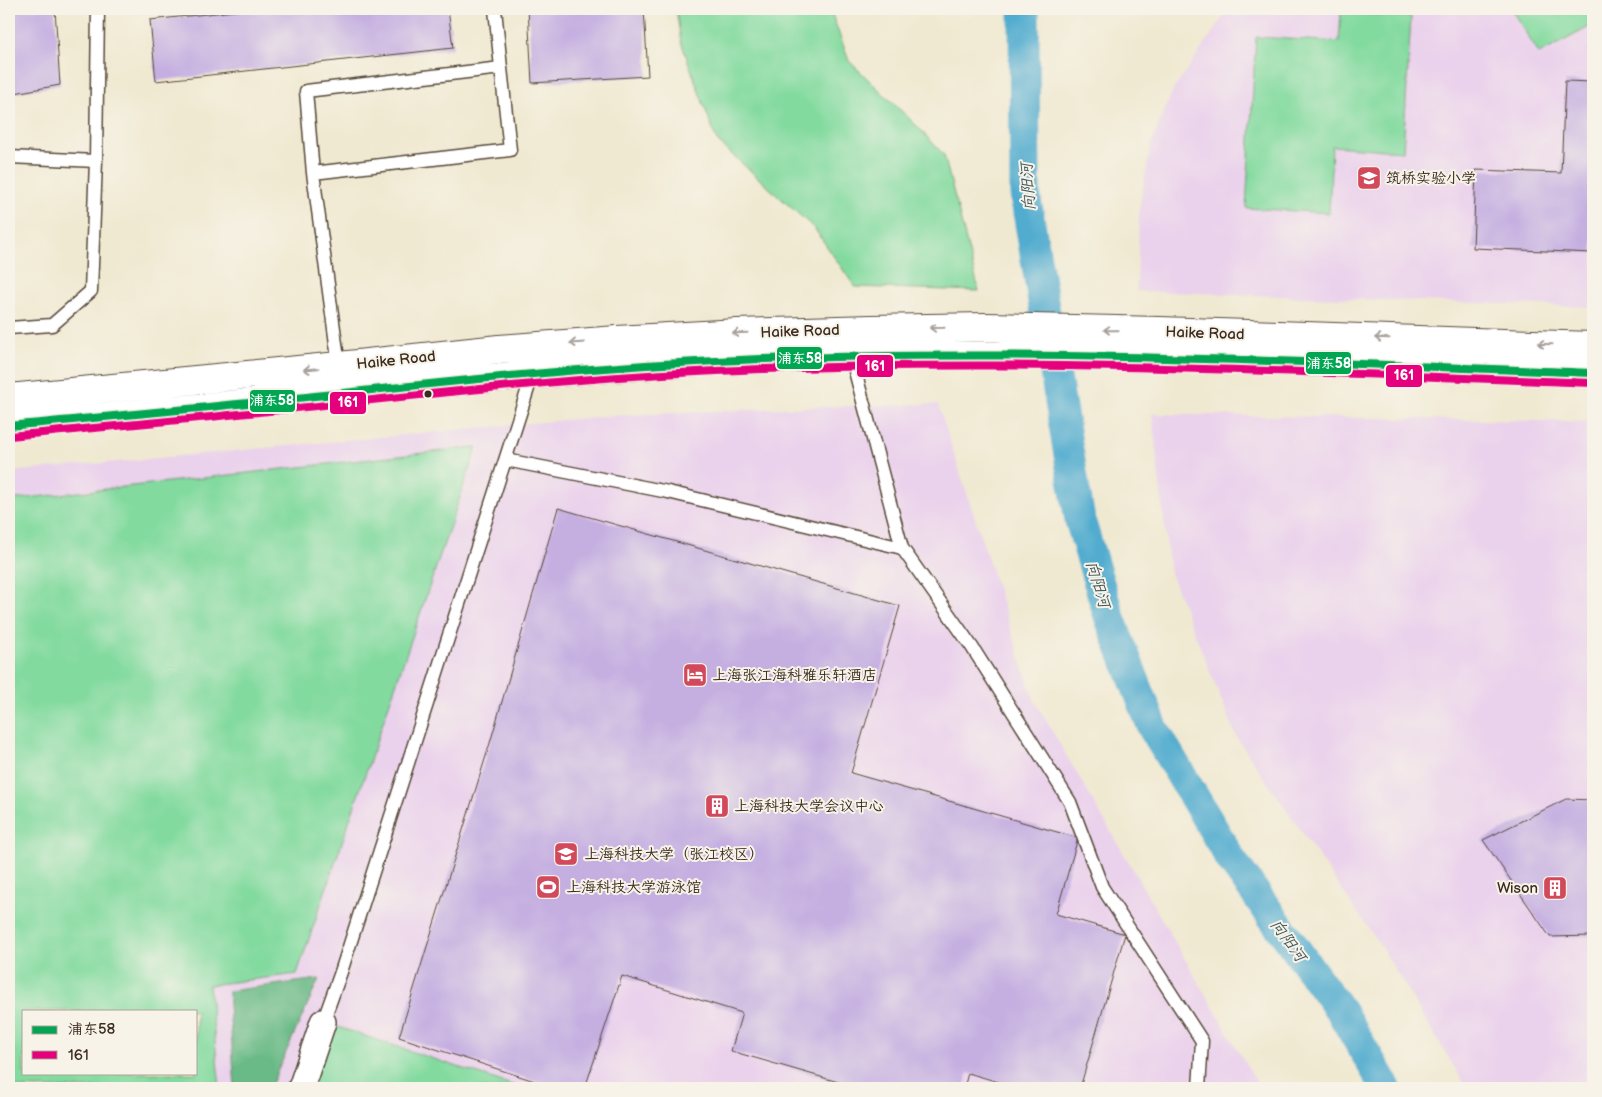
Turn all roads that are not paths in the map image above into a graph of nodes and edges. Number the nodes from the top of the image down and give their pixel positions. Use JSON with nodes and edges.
{"nodes":[{"id":1,"x":98,"y":9,"type":"edge"},
{"id":2,"x":495,"y":9,"type":"edge"},
{"id":3,"x":501,"y":68,"type":"junction"},
{"id":4,"x":9,"y":157,"type":"edge"},
{"id":5,"x":96,"y":161,"type":"junction"},
{"id":6,"x":313,"y":173,"type":"junction"},
{"id":7,"x":9,"y":328,"type":"edge"},
{"id":8,"x":1593,"y":346,"type":"edge"},
{"id":9,"x":851,"y":356,"type":"junction"},
{"id":10,"x":339,"y":366,"type":"junction"},
{"id":11,"x":533,"y":373,"type":"junction"},
{"id":12,"x":1593,"y":373,"type":"edge"},
{"id":13,"x":9,"y":398,"type":"edge"},
{"id":14,"x":9,"y":426,"type":"edge"},
{"id":15,"x":506,"y":460,"type":"junction"},
{"id":16,"x":902,"y":548,"type":"junction"},
{"id":17,"x":323,"y":1022,"type":"joint"},
{"id":18,"x":301,"y":1088,"type":"edge"},
{"id":19,"x":1199,"y":1088,"type":"edge"}],
"edges":[{"from":1,"to":5,"type":"lane"},
{"from":2,"to":3,"type":"lane"},
{"from":3,"to":6,"type":"lane"},
{"from":3,"to":6,"type":"lane"},
{"from":4,"to":5,"type":"lane"},
{"from":5,"to":7,"type":"lane"},
{"from":6,"to":10,"type":"lane"},
{"from":8,"to":10,"type":"street","name":"Haike Road","one_way":true},
{"from":9,"to":11,"type":"street","name":"Haike Road"},
{"from":9,"to":12,"type":"street","name":"Haike Road"},
{"from":9,"to":16,"type":"lane"},
{"from":10,"to":13,"type":"street","name":"Haike Road","one_way":true},
{"from":11,"to":14,"type":"street","name":"Haike Road"},
{"from":11,"to":15,"type":"lane"},
{"from":15,"to":16,"type":"lane"},
{"from":15,"to":17,"type":"lane"},
{"from":16,"to":19,"type":"lane"},
{"from":17,"to":18,"type":"street"}]}
